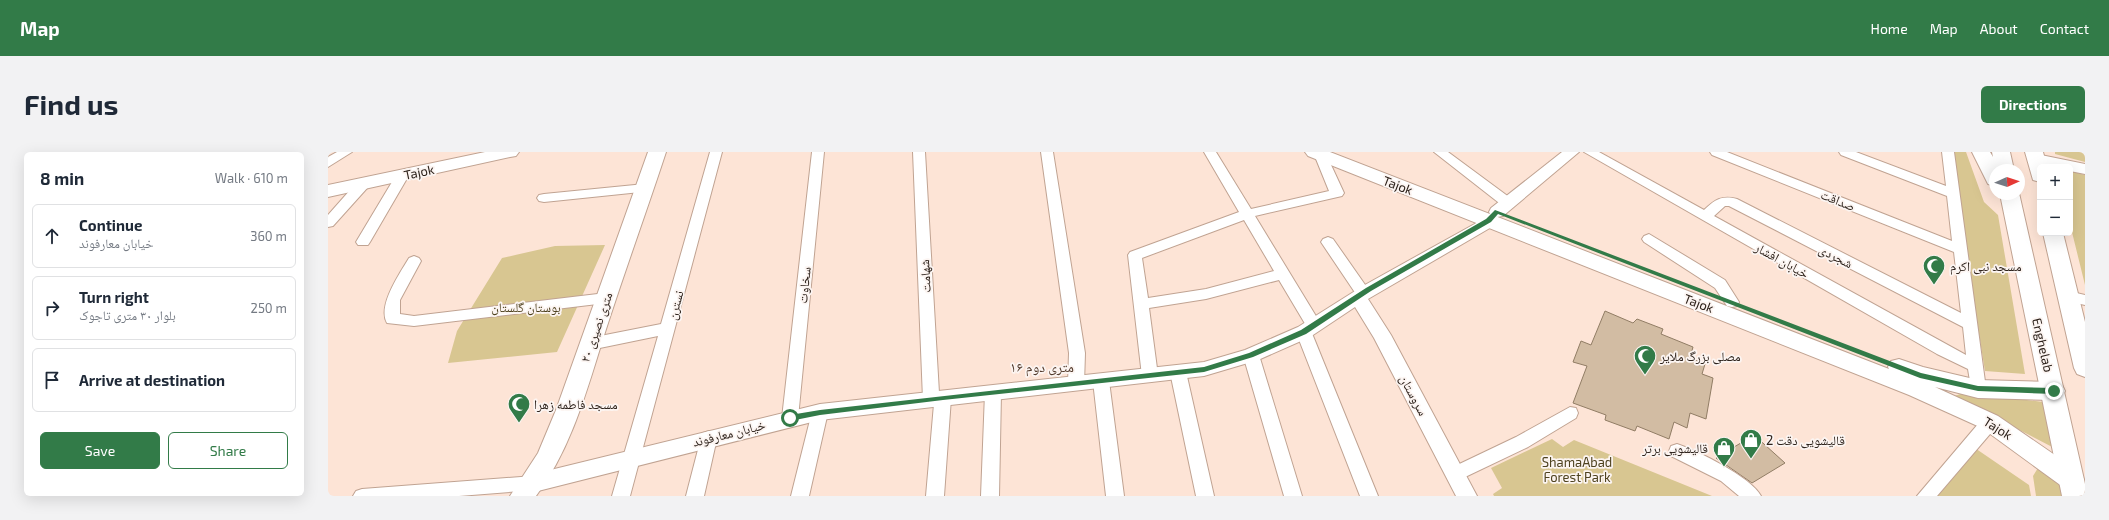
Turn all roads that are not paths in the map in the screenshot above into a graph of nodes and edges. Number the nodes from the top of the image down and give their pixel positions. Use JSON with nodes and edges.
{"nodes":[{"id":1,"x":346,"y":152,"type":"edge"},
{"id":2,"x":467,"y":152,"type":"edge"},
{"id":3,"x":510,"y":152,"type":"edge"},
{"id":4,"x":657,"y":152,"type":"edge"},
{"id":5,"x":716,"y":152,"type":"edge"},
{"id":6,"x":818,"y":152,"type":"edge"},
{"id":7,"x":919,"y":152,"type":"edge"},
{"id":8,"x":1047,"y":152,"type":"edge"},
{"id":9,"x":1210,"y":152,"type":"edge"},
{"id":10,"x":1343,"y":152,"type":"edge"},
{"id":11,"x":1441,"y":152,"type":"edge"},
{"id":12,"x":1571,"y":152,"type":"edge"},
{"id":13,"x":1590,"y":152,"type":"edge"},
{"id":14,"x":1716,"y":152,"type":"edge"},
{"id":15,"x":1845,"y":152,"type":"edge"},
{"id":16,"x":1948,"y":152,"type":"edge"},
{"id":17,"x":1981,"y":152,"type":"edge"},
{"id":18,"x":2001,"y":152,"type":"edge"},
{"id":19,"x":1317,"y":153,"type":"edge"},
{"id":20,"x":2037,"y":162,"type":"edge"},
{"id":21,"x":328,"y":163,"type":"edge"},
{"id":22,"x":2004,"y":164,"type":"edge"},
{"id":23,"x":1989,"y":168,"type":"edge"},
{"id":24,"x":2085,"y":169,"type":"edge"},
{"id":25,"x":403,"y":175,"type":"junction"},
{"id":26,"x":328,"y":181,"type":"edge"},
{"id":27,"x":364,"y":183,"type":"junction"},
{"id":28,"x":646,"y":188,"type":"junction"},
{"id":29,"x":328,"y":191,"type":"edge"},
{"id":30,"x":1953,"y":194,"type":"junction"},
{"id":31,"x":544,"y":198,"type":"dead end"},
{"id":32,"x":2005,"y":200,"type":"edge"},
{"id":33,"x":2011,"y":200,"type":"edge"},
{"id":34,"x":1498,"y":212,"type":"junction"},
{"id":35,"x":1247,"y":214,"type":"junction"},
{"id":36,"x":1705,"y":217,"type":"junction"},
{"id":37,"x":2015,"y":219,"type":"junction"},
{"id":38,"x":328,"y":223,"type":"edge"},
{"id":39,"x":2054,"y":236,"type":"edge"},
{"id":40,"x":1648,"y":239,"type":"dead end"},
{"id":41,"x":362,"y":242,"type":"dead end"},
{"id":42,"x":1328,"y":242,"type":"dead end"},
{"id":43,"x":1960,"y":249,"type":"junction"},
{"id":44,"x":414,"y":261,"type":"dead end"},
{"id":45,"x":1283,"y":274,"type":"junction"},
{"id":46,"x":1361,"y":295,"type":"junction"},
{"id":47,"x":606,"y":298,"type":"junction"},
{"id":48,"x":2077,"y":298,"type":"edge"},
{"id":49,"x":1732,"y":302,"type":"junction"},
{"id":50,"x":1141,"y":304,"type":"junction"},
{"id":51,"x":1970,"y":324,"type":"junction"},
{"id":52,"x":668,"y":328,"type":"junction"},
{"id":53,"x":1308,"y":329,"type":"junction"},
{"id":54,"x":590,"y":344,"type":"junction"},
{"id":55,"x":1251,"y":355,"type":"junction"},
{"id":56,"x":1975,"y":366,"type":"junction"},
{"id":57,"x":2085,"y":368,"type":"edge"},
{"id":58,"x":1178,"y":372,"type":"junction"},
{"id":59,"x":1150,"y":376,"type":"junction"},
{"id":60,"x":1101,"y":382,"type":"junction"},
{"id":61,"x":1076,"y":384,"type":"junction"},
{"id":62,"x":1978,"y":389,"type":"junction"},
{"id":63,"x":2054,"y":391,"type":"junction"},
{"id":64,"x":993,"y":393,"type":"junction"},
{"id":65,"x":937,"y":398,"type":"junction"},
{"id":66,"x":820,"y":412,"type":"junction"},
{"id":67,"x":1570,"y":413,"type":"dead end"},
{"id":68,"x":790,"y":418,"type":"junction"},
{"id":69,"x":1990,"y":422,"type":"junction"},
{"id":70,"x":709,"y":438,"type":"junction"},
{"id":71,"x":1677,"y":451,"type":"dead end"},
{"id":72,"x":633,"y":458,"type":"junction"},
{"id":73,"x":1456,"y":473,"type":"junction"},
{"id":74,"x":2074,"y":488,"type":"edge"},
{"id":75,"x":528,"y":489,"type":"edge"},
{"id":76,"x":367,"y":496,"type":"edge"},
{"id":77,"x":621,"y":496,"type":"edge"},
{"id":78,"x":694,"y":496,"type":"edge"},
{"id":79,"x":800,"y":496,"type":"edge"},
{"id":80,"x":935,"y":496,"type":"edge"},
{"id":81,"x":990,"y":496,"type":"edge"},
{"id":82,"x":1115,"y":496,"type":"edge"},
{"id":83,"x":1205,"y":496,"type":"edge"},
{"id":84,"x":1293,"y":496,"type":"edge"},
{"id":85,"x":1370,"y":496,"type":"edge"},
{"id":86,"x":1467,"y":496,"type":"edge"},
{"id":87,"x":1752,"y":496,"type":"edge"},
{"id":88,"x":1926,"y":496,"type":"edge"}],
"edges":[{"from":1,"to":21,"type":"street"},
{"from":2,"to":26,"type":"main road"},
{"from":3,"to":25,"type":"main road","name":"Tajok"},
{"from":4,"to":28,"type":"main road","name":"۲۰ متری نصیری"},
{"from":5,"to":52,"type":"street","name":"نسترن"},
{"from":6,"to":68,"type":"street","name":"سخاوت"},
{"from":7,"to":65,"type":"street","name":"شهامت"},
{"from":8,"to":61,"type":"street"},
{"from":9,"to":35,"type":"street"},
{"from":10,"to":34,"type":"main road"},
{"from":11,"to":34,"type":"street"},
{"from":12,"to":34,"type":"street","name":"خیابان معارفوند"},
{"from":13,"to":36,"type":"street","name":"خیابان افشار"},
{"from":14,"to":43,"type":"street","name":"صداقت"},
{"from":15,"to":30,"type":"street"},
{"from":16,"to":30,"type":"street"},
{"from":17,"to":23,"type":"main road"},
{"from":18,"to":22,"type":"main road"},
{"from":19,"to":34,"type":"main road","name":"Tajok"},
{"from":19,"to":35,"type":"street"},
{"from":20,"to":24,"type":"street"},
{"from":25,"to":27,"type":"main road","name":"Tajok"},
{"from":25,"to":41,"type":"street"},
{"from":27,"to":29,"type":"main road","name":"Tajok"},
{"from":27,"to":38,"type":"street"},
{"from":28,"to":31,"type":"street"},
{"from":28,"to":47,"type":"main road","name":"۲۰ متری نصیری"},
{"from":30,"to":43,"type":"street"},
{"from":32,"to":37,"type":"main road","name":"Enghelab"},
{"from":33,"to":37,"type":"main road","name":"Enghelab"},
{"from":34,"to":46,"type":"street","name":"خیابان معارفوند"},
{"from":34,"to":49,"type":"main road"},
{"from":34,"to":69,"type":"main road","name":"Tajok"},
{"from":35,"to":45,"type":"street"},
{"from":35,"to":50,"type":"street"},
{"from":36,"to":51,"type":"street","name":"شجردی"},
{"from":36,"to":56,"type":"street","name":"خیابان افشار"},
{"from":37,"to":63,"type":"main road","name":"Enghelab"},
{"from":39,"to":48,"type":"main road"},
{"from":40,"to":49,"type":"street"},
{"from":42,"to":46,"type":"street"},
{"from":43,"to":51,"type":"street"},
{"from":44,"to":47,"type":"street"},
{"from":45,"to":50,"type":"street"},
{"from":45,"to":53,"type":"street"},
{"from":46,"to":53,"type":"street","name":"خیابان معارفوند"},
{"from":46,"to":73,"type":"street","name":"سروستان"},
{"from":47,"to":54,"type":"main road","name":"۲۰ متری نصیری"},
{"from":48,"to":57,"type":"main road"},
{"from":49,"to":62,"type":"main road"},
{"from":50,"to":59,"type":"street"},
{"from":51,"to":56,"type":"street"},
{"from":52,"to":54,"type":"street"},
{"from":52,"to":72,"type":"street","name":"نسترن"},
{"from":53,"to":55,"type":"street","name":"خیابان معارفوند"},
{"from":53,"to":85,"type":"street"},
{"from":54,"to":75,"type":"main road","name":"۲۰ متری نصیری"},
{"from":55,"to":58,"type":"street","name":"خیابان معارفوند"},
{"from":55,"to":84,"type":"street"},
{"from":56,"to":62,"type":"street"},
{"from":58,"to":59,"type":"street","name":"خیابان معارفوند"},
{"from":58,"to":83,"type":"street"},
{"from":59,"to":60,"type":"street","name":"خیابان معارفوند"},
{"from":60,"to":61,"type":"street","name":"خیابان معارفوند"},
{"from":60,"to":82,"type":"street"},
{"from":61,"to":64,"type":"street","name":"خیابان معارفوند"},
{"from":62,"to":63,"type":"main road"},
{"from":63,"to":74,"type":"main road","name":"Enghelab"},
{"from":64,"to":65,"type":"street","name":"خیابان معارفوند"},
{"from":64,"to":81,"type":"street"},
{"from":65,"to":66,"type":"street","name":"خیابان معارفوند"},
{"from":65,"to":80,"type":"street","name":"شهامت"},
{"from":66,"to":68,"type":"street","name":"خیابان معارفوند"},
{"from":66,"to":79,"type":"street"},
{"from":67,"to":73,"type":"street"},
{"from":68,"to":70,"type":"street","name":"خیابان معارفوند"},
{"from":69,"to":74,"type":"main road","name":"Tajok"},
{"from":69,"to":88,"type":"street"},
{"from":70,"to":72,"type":"street","name":"خیابان معارفوند"},
{"from":70,"to":78,"type":"street"},
{"from":71,"to":87,"type":"street"},
{"from":72,"to":75,"type":"street","name":"خیابان معارفوند"},
{"from":72,"to":77,"type":"street","name":"نسترن"},
{"from":73,"to":86,"type":"street","name":"سروستان"},
{"from":75,"to":76,"type":"street"}]}
